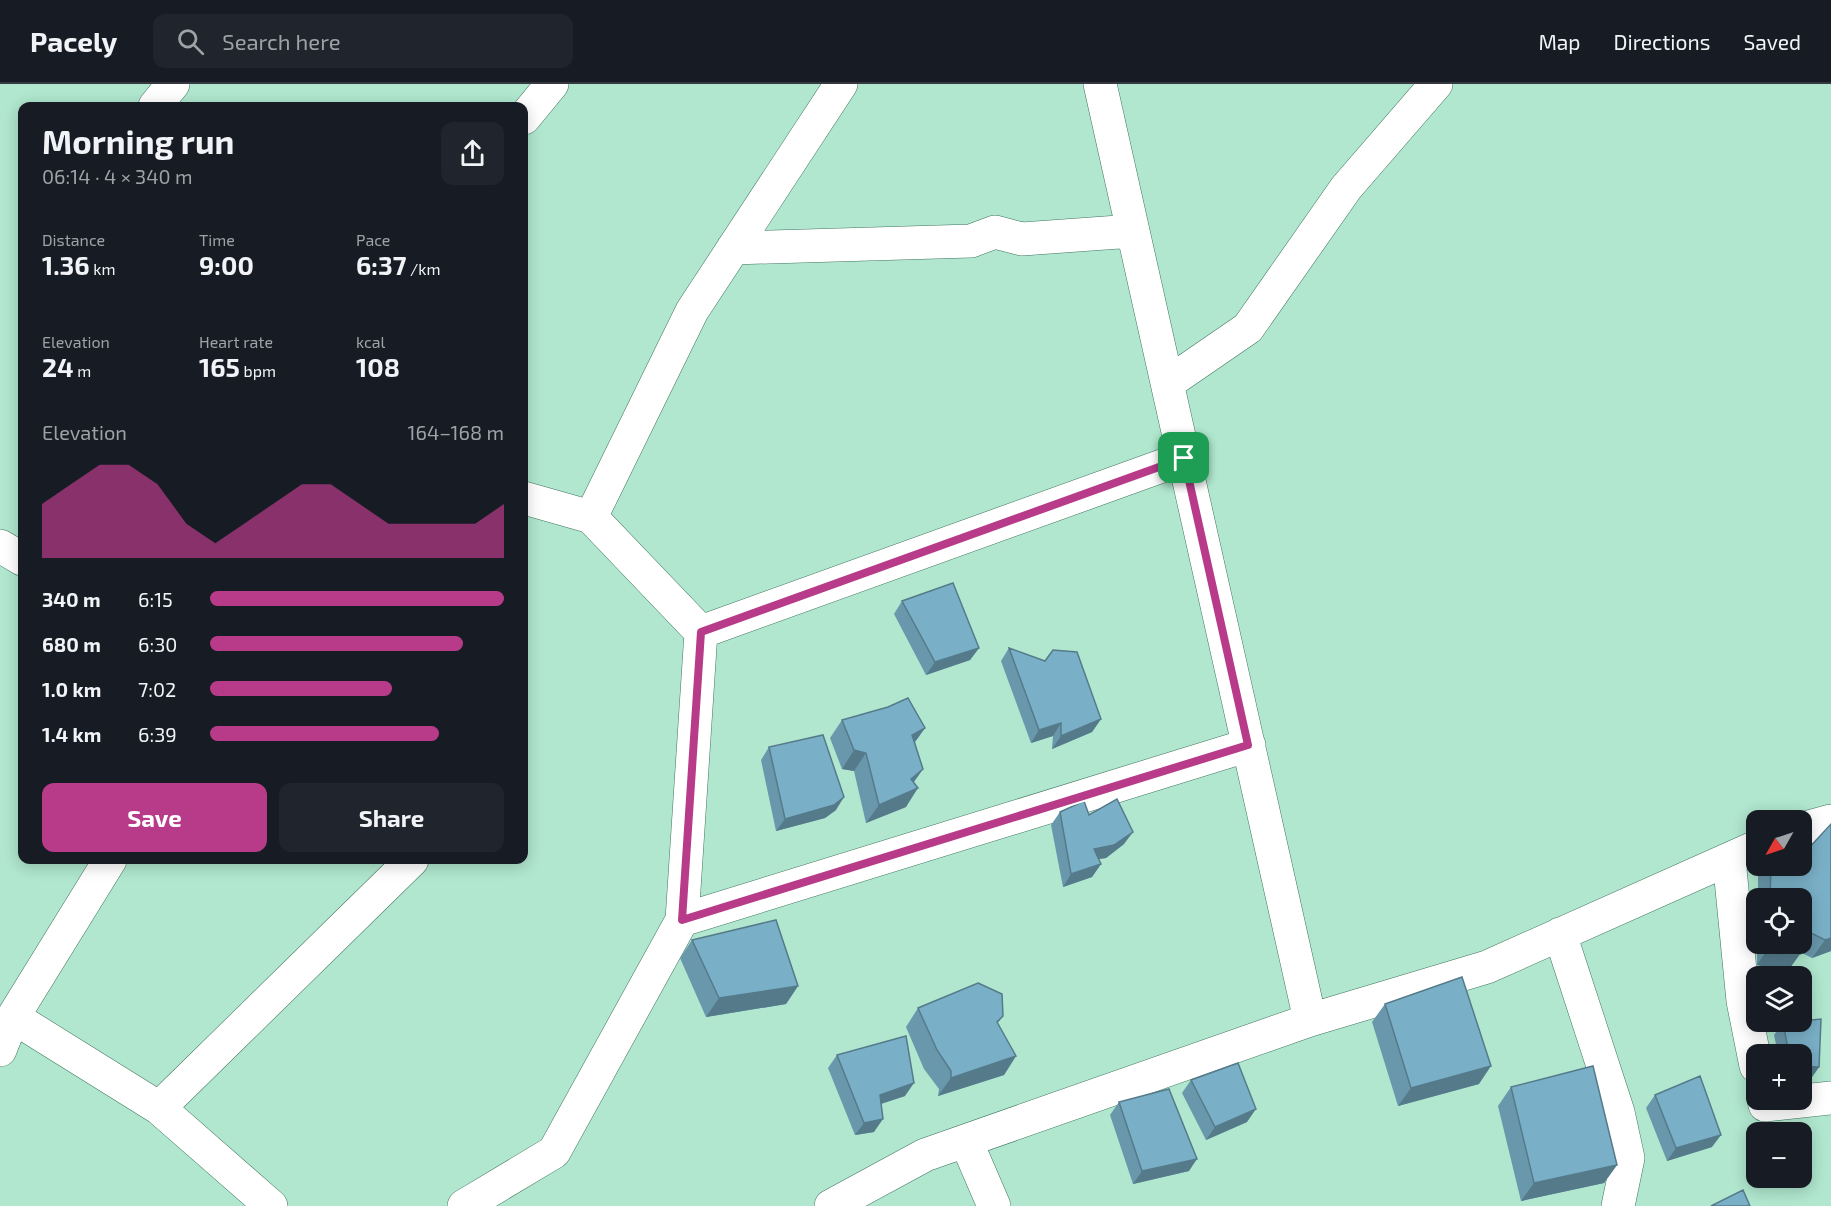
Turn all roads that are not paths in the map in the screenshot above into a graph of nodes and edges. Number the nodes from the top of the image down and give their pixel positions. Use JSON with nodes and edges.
{"nodes":[{"id":1,"x":173,"y":84,"type":"edge"},
{"id":2,"x":552,"y":84,"type":"edge"},
{"id":3,"x":841,"y":84,"type":"edge"},
{"id":4,"x":1100,"y":84,"type":"edge"},
{"id":5,"x":1437,"y":84,"type":"edge"},
{"id":6,"x":157,"y":102,"type":"edge"},
{"id":7,"x":528,"y":113,"type":"edge"},
{"id":8,"x":1133,"y":231,"type":"junction"},
{"id":9,"x":733,"y":248,"type":"junction"},
{"id":10,"x":1167,"y":383,"type":"junction"},
{"id":11,"x":1184,"y":458,"type":"junction"},
{"id":12,"x":528,"y":499,"type":"edge"},
{"id":13,"x":591,"y":517,"type":"junction"},
{"id":14,"x":0,"y":546,"type":"edge"},
{"id":15,"x":18,"y":557,"type":"edge"},
{"id":16,"x":701,"y":632,"type":"junction"},
{"id":17,"x":1248,"y":745,"type":"junction"},
{"id":18,"x":1831,"y":821,"type":"edge"},
{"id":19,"x":1812,"y":826,"type":"edge"},
{"id":20,"x":1743,"y":853,"type":"edge"},
{"id":21,"x":108,"y":864,"type":"edge"},
{"id":22,"x":408,"y":864,"type":"edge"},
{"id":23,"x":682,"y":920,"type":"junction"},
{"id":24,"x":1560,"y":934,"type":"junction"},
{"id":25,"x":13,"y":1017,"type":"junction"},
{"id":26,"x":1310,"y":1020,"type":"junction"},
{"id":27,"x":1752,"y":1044,"type":"edge"},
{"id":28,"x":0,"y":1050,"type":"edge"},
{"id":29,"x":1831,"y":1098,"type":"edge"},
{"id":30,"x":1812,"y":1100,"type":"edge"},
{"id":31,"x":159,"y":1108,"type":"junction"},
{"id":32,"x":966,"y":1141,"type":"junction"},
{"id":33,"x":271,"y":1206,"type":"edge"},
{"id":34,"x":464,"y":1206,"type":"edge"},
{"id":35,"x":831,"y":1206,"type":"edge"},
{"id":36,"x":994,"y":1206,"type":"edge"},
{"id":37,"x":1618,"y":1206,"type":"edge"}],
"edges":[{"from":1,"to":6,"type":"street"},
{"from":2,"to":7,"type":"street"},
{"from":3,"to":9,"type":"street"},
{"from":4,"to":8,"type":"street"},
{"from":5,"to":10,"type":"street"},
{"from":8,"to":9,"type":"street"},
{"from":8,"to":10,"type":"street"},
{"from":9,"to":13,"type":"street"},
{"from":10,"to":11,"type":"street"},
{"from":11,"to":16,"type":"street"},
{"from":11,"to":17,"type":"street"},
{"from":12,"to":13,"type":"street"},
{"from":13,"to":16,"type":"street"},
{"from":14,"to":15,"type":"street"},
{"from":16,"to":23,"type":"street"},
{"from":17,"to":23,"type":"street"},
{"from":17,"to":26,"type":"street"},
{"from":18,"to":19,"type":"street"},
{"from":20,"to":24,"type":"street"},
{"from":20,"to":27,"type":"street"},
{"from":21,"to":25,"type":"street"},
{"from":22,"to":31,"type":"street"},
{"from":23,"to":34,"type":"street"},
{"from":24,"to":26,"type":"street"},
{"from":24,"to":37,"type":"street"},
{"from":25,"to":28,"type":"street"},
{"from":25,"to":31,"type":"street"},
{"from":26,"to":32,"type":"street"},
{"from":29,"to":30,"type":"street"},
{"from":31,"to":33,"type":"street"},
{"from":32,"to":35,"type":"street"},
{"from":32,"to":36,"type":"street"}]}
